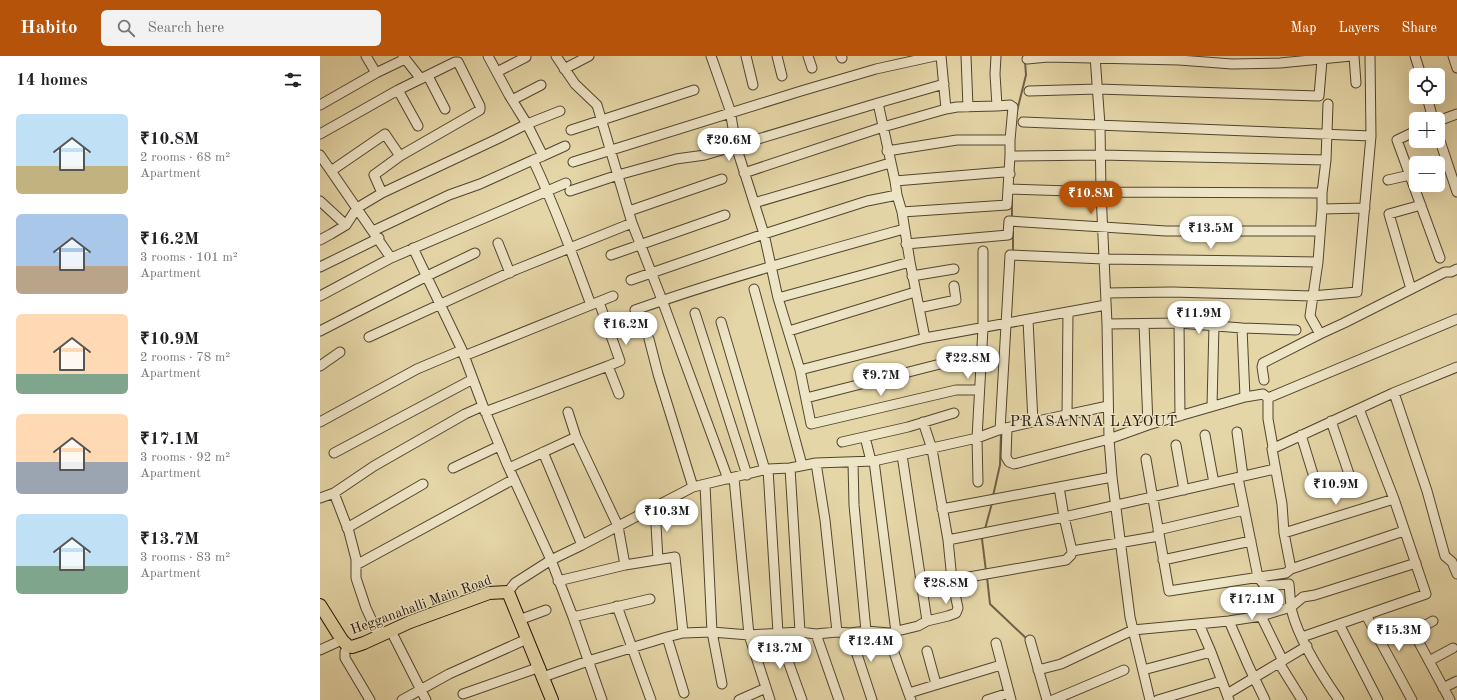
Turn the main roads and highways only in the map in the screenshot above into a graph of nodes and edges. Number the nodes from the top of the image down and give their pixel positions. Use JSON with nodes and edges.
{"nodes":[{"id":1,"x":320,"y":605,"type":"edge"},
{"id":2,"x":552,"y":700,"type":"edge"}],
"edges":[{"from":1,"to":2,"type":"main road","name":"Hegganahalli Main Road"}]}
